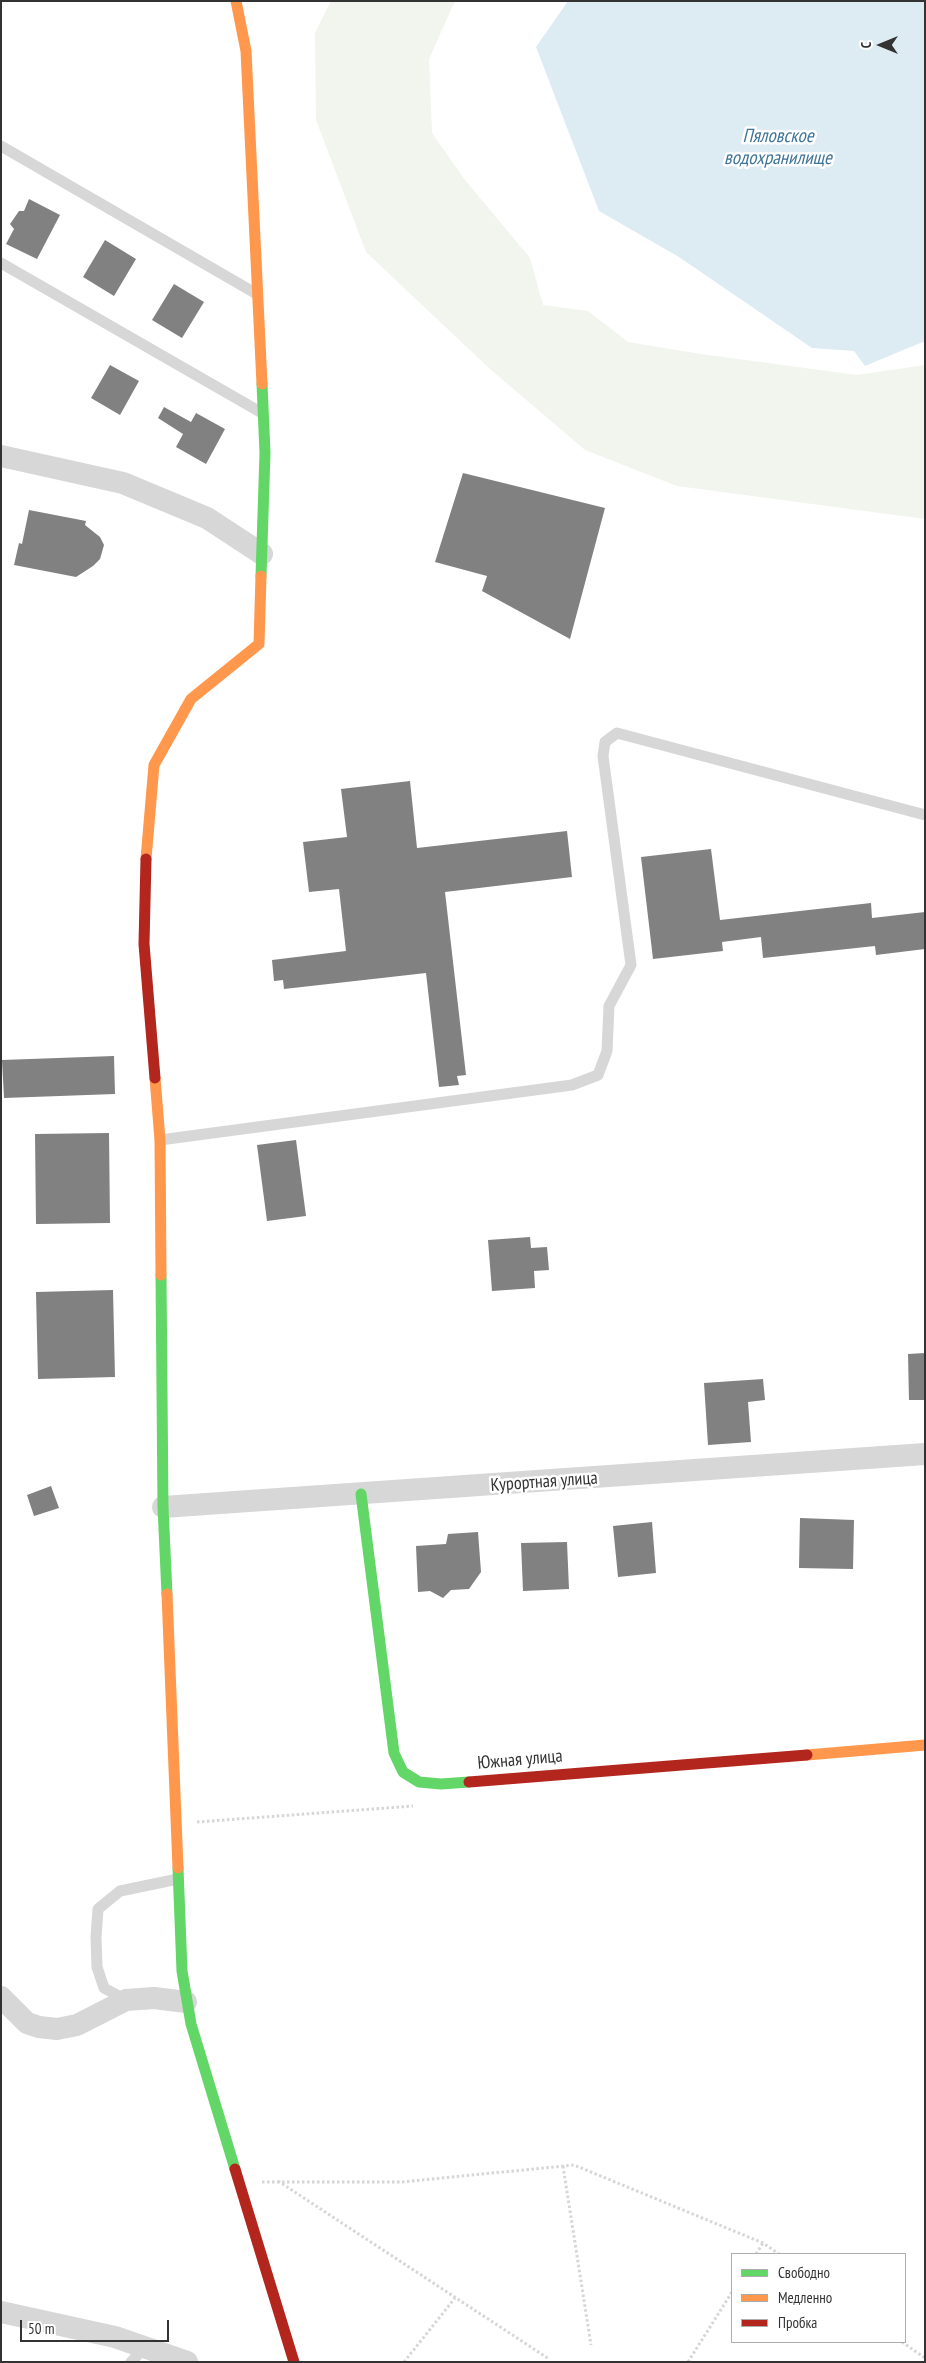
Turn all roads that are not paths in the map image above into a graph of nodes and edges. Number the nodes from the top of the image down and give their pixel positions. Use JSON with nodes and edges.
{"nodes":[{"id":1,"x":232,"y":4,"type":"edge"},
{"id":2,"x":1,"y":146,"type":"edge"},
{"id":3,"x":1,"y":263,"type":"edge"},
{"id":4,"x":256,"y":294,"type":"junction"},
{"id":5,"x":263,"y":414,"type":"junction"},
{"id":6,"x":1,"y":456,"type":"edge"},
{"id":7,"x":262,"y":554,"type":"junction"},
{"id":8,"x":925,"y":815,"type":"edge"},
{"id":9,"x":160,"y":1140,"type":"junction"},
{"id":10,"x":925,"y":1454,"type":"edge"},
{"id":11,"x":361,"y":1494,"type":"junction"},
{"id":12,"x":162,"y":1507,"type":"junction"},
{"id":13,"x":925,"y":1745,"type":"edge"},
{"id":14,"x":178,"y":1879,"type":"junction"},
{"id":15,"x":1,"y":1997,"type":"edge"},
{"id":16,"x":126,"y":2000,"type":"junction"},
{"id":17,"x":186,"y":2002,"type":"junction"},
{"id":18,"x":1,"y":2312,"type":"edge"},
{"id":19,"x":138,"y":2354,"type":"edge"},
{"id":20,"x":187,"y":2362,"type":"edge"},
{"id":21,"x":294,"y":2362,"type":"edge"}],
"edges":[{"from":1,"to":4,"type":"street"},
{"from":2,"to":4,"type":"lane"},
{"from":3,"to":5,"type":"lane"},
{"from":4,"to":5,"type":"street"},
{"from":5,"to":7,"type":"street"},
{"from":6,"to":7,"type":"street"},
{"from":7,"to":9,"type":"street"},
{"from":8,"to":9,"type":"lane"},
{"from":9,"to":12,"type":"street"},
{"from":10,"to":11,"type":"street","name":"Курортная улица"},
{"from":11,"to":12,"type":"street","name":"Курортная улица"},
{"from":11,"to":13,"type":"street","name":"Южная улица"},
{"from":12,"to":14,"type":"street"},
{"from":14,"to":16,"type":"lane"},
{"from":14,"to":17,"type":"street"},
{"from":15,"to":16,"type":"street"},
{"from":16,"to":17,"type":"street"},
{"from":17,"to":21,"type":"street"},
{"from":18,"to":19,"type":"street"},
{"from":19,"to":20,"type":"street"}]}
